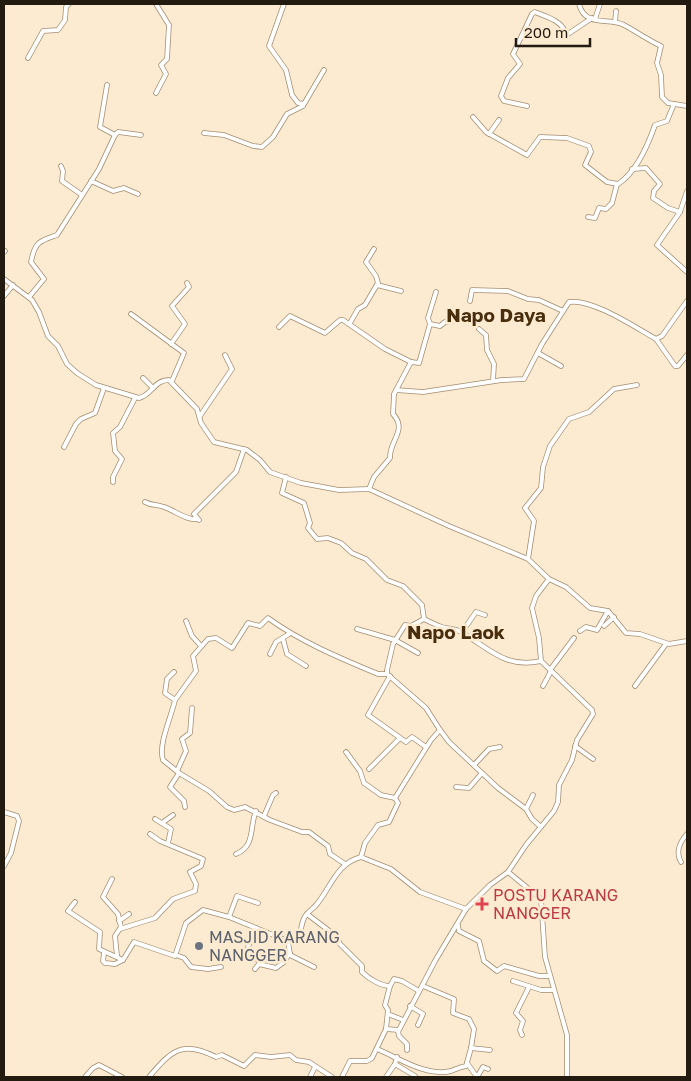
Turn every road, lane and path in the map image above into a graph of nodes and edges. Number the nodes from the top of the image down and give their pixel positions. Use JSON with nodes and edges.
{"nodes":[{"id":1,"x":156,"y":4,"type":"edge"},
{"id":2,"x":284,"y":4,"type":"edge"},
{"id":3,"x":579,"y":4,"type":"edge"},
{"id":4,"x":600,"y":4,"type":"edge"},
{"id":5,"x":66,"y":5,"type":"edge"},
{"id":6,"x":616,"y":11,"type":"dead end"},
{"id":7,"x":590,"y":16,"type":"junction"},
{"id":8,"x":615,"y":22,"type":"junction"},
{"id":9,"x":28,"y":58,"type":"dead end"},
{"id":10,"x":324,"y":70,"type":"dead end"},
{"id":11,"x":107,"y":85,"type":"dead end"},
{"id":12,"x":156,"y":93,"type":"dead end"},
{"id":13,"x":674,"y":104,"type":"junction"},
{"id":14,"x":303,"y":106,"type":"junction"},
{"id":15,"x":527,"y":106,"type":"dead end"},
{"id":16,"x":687,"y":106,"type":"edge"},
{"id":17,"x":472,"y":117,"type":"dead end"},
{"id":18,"x":499,"y":120,"type":"dead end"},
{"id":19,"x":204,"y":133,"type":"dead end"},
{"id":20,"x":489,"y":134,"type":"junction"},
{"id":21,"x":115,"y":135,"type":"junction"},
{"id":22,"x":141,"y":135,"type":"dead end"},
{"id":23,"x":61,"y":166,"type":"dead end"},
{"id":24,"x":632,"y":169,"type":"junction"},
{"id":25,"x":91,"y":181,"type":"junction"},
{"id":26,"x":617,"y":184,"type":"junction"},
{"id":27,"x":687,"y":191,"type":"edge"},
{"id":28,"x":138,"y":194,"type":"dead end"},
{"id":29,"x":82,"y":196,"type":"junction"},
{"id":30,"x":680,"y":212,"type":"junction"},
{"id":31,"x":588,"y":217,"type":"dead end"},
{"id":32,"x":374,"y":249,"type":"dead end"},
{"id":33,"x":687,"y":272,"type":"edge"},
{"id":34,"x":4,"y":279,"type":"edge"},
{"id":35,"x":186,"y":283,"type":"dead end"},
{"id":36,"x":13,"y":285,"type":"junction"},
{"id":37,"x":377,"y":285,"type":"junction"},
{"id":38,"x":401,"y":291,"type":"dead end"},
{"id":39,"x":436,"y":292,"type":"dead end"},
{"id":40,"x":4,"y":296,"type":"edge"},
{"id":41,"x":30,"y":299,"type":"junction"},
{"id":42,"x":470,"y":300,"type":"dead end"},
{"id":43,"x":687,"y":301,"type":"edge"},
{"id":44,"x":563,"y":311,"type":"junction"},
{"id":45,"x":131,"y":314,"type":"dead end"},
{"id":46,"x":475,"y":317,"type":"dead end"},
{"id":47,"x":350,"y":323,"type":"junction"},
{"id":48,"x":430,"y":324,"type":"junction"},
{"id":49,"x":279,"y":327,"type":"dead end"},
{"id":50,"x":479,"y":329,"type":"dead end"},
{"id":51,"x":656,"y":339,"type":"junction"},
{"id":52,"x":171,"y":344,"type":"junction"},
{"id":53,"x":538,"y":353,"type":"junction"},
{"id":54,"x":224,"y":355,"type":"dead end"},
{"id":55,"x":687,"y":355,"type":"edge"},
{"id":56,"x":411,"y":362,"type":"junction"},
{"id":57,"x":561,"y":366,"type":"dead end"},
{"id":58,"x":143,"y":378,"type":"dead end"},
{"id":59,"x":172,"y":382,"type":"junction"},
{"id":60,"x":493,"y":382,"type":"junction"},
{"id":61,"x":637,"y":385,"type":"dead end"},
{"id":62,"x":104,"y":388,"type":"junction"},
{"id":63,"x":153,"y":388,"type":"junction"},
{"id":64,"x":396,"y":390,"type":"junction"},
{"id":65,"x":135,"y":398,"type":"junction"},
{"id":66,"x":200,"y":416,"type":"junction"},
{"id":67,"x":64,"y":447,"type":"dead end"},
{"id":68,"x":244,"y":449,"type":"junction"},
{"id":69,"x":286,"y":478,"type":"junction"},
{"id":70,"x":113,"y":482,"type":"dead end"},
{"id":71,"x":369,"y":489,"type":"junction"},
{"id":72,"x":145,"y":502,"type":"dead end"},
{"id":73,"x":528,"y":559,"type":"junction"},
{"id":74,"x":549,"y":579,"type":"junction"},
{"id":75,"x":608,"y":612,"type":"junction"},
{"id":76,"x":485,"y":615,"type":"dead end"},
{"id":77,"x":614,"y":617,"type":"junction"},
{"id":78,"x":424,"y":619,"type":"junction"},
{"id":79,"x":186,"y":621,"type":"dead end"},
{"id":80,"x":604,"y":626,"type":"dead end"},
{"id":81,"x":357,"y":629,"type":"dead end"},
{"id":82,"x":580,"y":631,"type":"dead end"},
{"id":83,"x":462,"y":632,"type":"junction"},
{"id":84,"x":289,"y":634,"type":"junction"},
{"id":85,"x":574,"y":638,"type":"dead end"},
{"id":86,"x":282,"y":640,"type":"junction"},
{"id":87,"x":395,"y":640,"type":"junction"},
{"id":88,"x":687,"y":641,"type":"edge"},
{"id":89,"x":666,"y":644,"type":"junction"},
{"id":90,"x":201,"y":646,"type":"junction"},
{"id":91,"x":418,"y":653,"type":"dead end"},
{"id":92,"x":270,"y":654,"type":"dead end"},
{"id":93,"x":541,"y":661,"type":"junction"},
{"id":94,"x":306,"y":666,"type":"dead end"},
{"id":95,"x":550,"y":671,"type":"junction"},
{"id":96,"x":174,"y":672,"type":"dead end"},
{"id":97,"x":389,"y":675,"type":"junction"},
{"id":98,"x":543,"y":686,"type":"dead end"},
{"id":99,"x":635,"y":686,"type":"dead end"},
{"id":100,"x":175,"y":700,"type":"junction"},
{"id":101,"x":192,"y":708,"type":"dead end"},
{"id":102,"x":440,"y":730,"type":"junction"},
{"id":103,"x":399,"y":739,"type":"junction"},
{"id":104,"x":575,"y":746,"type":"junction"},
{"id":105,"x":500,"y":747,"type":"dead end"},
{"id":106,"x":426,"y":748,"type":"junction"},
{"id":107,"x":346,"y":752,"type":"dead end"},
{"id":108,"x":593,"y":760,"type":"dead end"},
{"id":109,"x":474,"y":764,"type":"junction"},
{"id":110,"x":369,"y":769,"type":"dead end"},
{"id":111,"x":178,"y":772,"type":"junction"},
{"id":112,"x":482,"y":772,"type":"junction"},
{"id":113,"x":456,"y":787,"type":"dead end"},
{"id":114,"x":276,"y":793,"type":"dead end"},
{"id":115,"x":534,"y":795,"type":"dead end"},
{"id":116,"x":395,"y":798,"type":"junction"},
{"id":117,"x":185,"y":807,"type":"dead end"},
{"id":118,"x":526,"y":810,"type":"junction"},
{"id":119,"x":256,"y":811,"type":"junction"},
{"id":120,"x":4,"y":812,"type":"edge"},
{"id":121,"x":173,"y":815,"type":"dead end"},
{"id":122,"x":264,"y":816,"type":"junction"},
{"id":123,"x":155,"y":819,"type":"dead end"},
{"id":124,"x":162,"y":823,"type":"junction"},
{"id":125,"x":541,"y":827,"type":"junction"},
{"id":126,"x":150,"y":834,"type":"dead end"},
{"id":127,"x":687,"y":834,"type":"edge"},
{"id":128,"x":168,"y":843,"type":"junction"},
{"id":129,"x":236,"y":854,"type":"dead end"},
{"id":130,"x":4,"y":857,"type":"edge"},
{"id":131,"x":9,"y":857,"type":"junction"},
{"id":132,"x":361,"y":857,"type":"junction"},
{"id":133,"x":680,"y":862,"type":"dead end"},
{"id":134,"x":345,"y":864,"type":"junction"},
{"id":135,"x":4,"y":866,"type":"edge"},
{"id":136,"x":508,"y":872,"type":"junction"},
{"id":137,"x":112,"y":879,"type":"dead end"},
{"id":138,"x":75,"y":902,"type":"dead end"},
{"id":139,"x":258,"y":902,"type":"dead end"},
{"id":140,"x":466,"y":909,"type":"junction"},
{"id":141,"x":129,"y":914,"type":"dead end"},
{"id":142,"x":307,"y":914,"type":"junction"},
{"id":143,"x":229,"y":917,"type":"junction"},
{"id":144,"x":120,"y":921,"type":"junction"},
{"id":145,"x":458,"y":925,"type":"junction"},
{"id":146,"x":256,"y":928,"type":"junction"},
{"id":147,"x":120,"y":929,"type":"junction"},
{"id":148,"x":288,"y":941,"type":"junction"},
{"id":149,"x":104,"y":953,"type":"junction"},
{"id":150,"x":290,"y":954,"type":"junction"},
{"id":151,"x":176,"y":955,"type":"junction"},
{"id":152,"x":116,"y":956,"type":"junction"},
{"id":153,"x":124,"y":960,"type":"junction"},
{"id":154,"x":259,"y":964,"type":"junction"},
{"id":155,"x":314,"y":966,"type":"dead end"},
{"id":156,"x":221,"y":967,"type":"dead end"},
{"id":157,"x":255,"y":968,"type":"dead end"},
{"id":158,"x":548,"y":976,"type":"junction"},
{"id":159,"x":513,"y":981,"type":"dead end"},
{"id":160,"x":390,"y":986,"type":"junction"},
{"id":161,"x":423,"y":986,"type":"junction"},
{"id":162,"x":529,"y":987,"type":"junction"},
{"id":163,"x":553,"y":990,"type":"junction"},
{"id":164,"x":419,"y":991,"type":"junction"},
{"id":165,"x":410,"y":1006,"type":"junction"},
{"id":166,"x":388,"y":1014,"type":"junction"},
{"id":167,"x":403,"y":1020,"type":"junction"},
{"id":168,"x":418,"y":1025,"type":"dead end"},
{"id":169,"x":386,"y":1029,"type":"junction"},
{"id":170,"x":398,"y":1031,"type":"junction"},
{"id":171,"x":522,"y":1035,"type":"dead end"},
{"id":172,"x":471,"y":1048,"type":"junction"},
{"id":173,"x":377,"y":1049,"type":"junction"},
{"id":174,"x":407,"y":1050,"type":"dead end"},
{"id":175,"x":490,"y":1050,"type":"dead end"},
{"id":176,"x":397,"y":1057,"type":"junction"},
{"id":177,"x":467,"y":1063,"type":"junction"},
{"id":178,"x":395,"y":1064,"type":"junction"},
{"id":179,"x":315,"y":1067,"type":"junction"},
{"id":180,"x":488,"y":1069,"type":"dead end"},
{"id":181,"x":415,"y":1076,"type":"edge"},
{"id":182,"x":85,"y":1077,"type":"edge"},
{"id":183,"x":122,"y":1077,"type":"edge"},
{"id":184,"x":149,"y":1077,"type":"edge"},
{"id":185,"x":310,"y":1077,"type":"edge"},
{"id":186,"x":332,"y":1077,"type":"edge"},
{"id":187,"x":342,"y":1077,"type":"edge"},
{"id":188,"x":386,"y":1077,"type":"edge"},
{"id":189,"x":567,"y":1077,"type":"edge"}],
"edges":[{"from":1,"to":12,"type":"street"},
{"from":2,"to":14,"type":"street"},
{"from":3,"to":7,"type":"street"},
{"from":4,"to":7,"type":"street"},
{"from":5,"to":9,"type":"street"},
{"from":6,"to":8,"type":"street"},
{"from":7,"to":8,"type":"street"},
{"from":7,"to":15,"type":"street"},
{"from":8,"to":13,"type":"street"},
{"from":10,"to":14,"type":"street"},
{"from":11,"to":21,"type":"street"},
{"from":13,"to":16,"type":"street"},
{"from":13,"to":24,"type":"street"},
{"from":14,"to":19,"type":"street"},
{"from":17,"to":20,"type":"street"},
{"from":18,"to":20,"type":"street"},
{"from":20,"to":26,"type":"street"},
{"from":21,"to":22,"type":"street"},
{"from":21,"to":25,"type":"street"},
{"from":23,"to":29,"type":"street"},
{"from":24,"to":26,"type":"street"},
{"from":24,"to":30,"type":"street"},
{"from":25,"to":28,"type":"street"},
{"from":25,"to":29,"type":"street"},
{"from":26,"to":31,"type":"street"},
{"from":27,"to":30,"type":"street"},
{"from":29,"to":41,"type":"street"},
{"from":30,"to":33,"type":"street"},
{"from":32,"to":37,"type":"street"},
{"from":34,"to":36,"type":"street"},
{"from":35,"to":52,"type":"street"},
{"from":36,"to":40,"type":"street"},
{"from":36,"to":41,"type":"street"},
{"from":37,"to":38,"type":"street"},
{"from":37,"to":47,"type":"street"},
{"from":39,"to":48,"type":"street"},
{"from":41,"to":62,"type":"street"},
{"from":42,"to":44,"type":"street"},
{"from":43,"to":51,"type":"street"},
{"from":44,"to":51,"type":"street"},
{"from":44,"to":53,"type":"street"},
{"from":45,"to":52,"type":"street"},
{"from":46,"to":48,"type":"street"},
{"from":47,"to":49,"type":"street"},
{"from":47,"to":56,"type":"street"},
{"from":48,"to":56,"type":"street"},
{"from":50,"to":60,"type":"street"},
{"from":51,"to":55,"type":"street"},
{"from":52,"to":59,"type":"street"},
{"from":53,"to":57,"type":"street"},
{"from":53,"to":60,"type":"street"},
{"from":54,"to":66,"type":"street"},
{"from":56,"to":64,"type":"street"},
{"from":58,"to":63,"type":"street"},
{"from":59,"to":63,"type":"street"},
{"from":59,"to":66,"type":"street"},
{"from":60,"to":64,"type":"street"},
{"from":61,"to":73,"type":"street"},
{"from":62,"to":65,"type":"street"},
{"from":62,"to":67,"type":"street"},
{"from":63,"to":65,"type":"street"},
{"from":64,"to":71,"type":"street"},
{"from":65,"to":70,"type":"street"},
{"from":66,"to":68,"type":"street"},
{"from":68,"to":69,"type":"street"},
{"from":68,"to":72,"type":"street"},
{"from":69,"to":71,"type":"street"},
{"from":69,"to":78,"type":"street"},
{"from":71,"to":73,"type":"street"},
{"from":73,"to":74,"type":"street"},
{"from":74,"to":75,"type":"street"},
{"from":74,"to":93,"type":"street"},
{"from":75,"to":77,"type":"street"},
{"from":75,"to":82,"type":"street"},
{"from":76,"to":83,"type":"street"},
{"from":77,"to":80,"type":"street"},
{"from":77,"to":89,"type":"street"},
{"from":78,"to":83,"type":"street"},
{"from":78,"to":87,"type":"street"},
{"from":79,"to":90,"type":"street"},
{"from":81,"to":87,"type":"street"},
{"from":83,"to":93,"type":"street"},
{"from":84,"to":86,"type":"street"},
{"from":84,"to":90,"type":"street"},
{"from":84,"to":97,"type":"street"},
{"from":85,"to":95,"type":"street"},
{"from":86,"to":92,"type":"street"},
{"from":86,"to":94,"type":"street"},
{"from":87,"to":91,"type":"street"},
{"from":87,"to":97,"type":"street"},
{"from":88,"to":89,"type":"street"},
{"from":89,"to":99,"type":"street"},
{"from":90,"to":100,"type":"street"},
{"from":93,"to":95,"type":"street"},
{"from":95,"to":98,"type":"street"},
{"from":95,"to":104,"type":"street"},
{"from":96,"to":100,"type":"street"},
{"from":97,"to":102,"type":"street"},
{"from":97,"to":103,"type":"street"},
{"from":100,"to":111,"type":"street"},
{"from":101,"to":111,"type":"street"},
{"from":102,"to":106,"type":"street"},
{"from":102,"to":109,"type":"street"},
{"from":103,"to":106,"type":"street"},
{"from":103,"to":110,"type":"street"},
{"from":104,"to":108,"type":"street"},
{"from":104,"to":125,"type":"street"},
{"from":105,"to":109,"type":"street"},
{"from":106,"to":116,"type":"street"},
{"from":107,"to":116,"type":"street"},
{"from":109,"to":112,"type":"street"},
{"from":111,"to":117,"type":"street"},
{"from":111,"to":119,"type":"street"},
{"from":112,"to":113,"type":"street"},
{"from":112,"to":118,"type":"street"},
{"from":114,"to":122,"type":"street"},
{"from":115,"to":118,"type":"street"},
{"from":116,"to":132,"type":"street"},
{"from":118,"to":125,"type":"street"},
{"from":119,"to":122,"type":"street"},
{"from":119,"to":129,"type":"street"},
{"from":120,"to":131,"type":"street"},
{"from":121,"to":124,"type":"street"},
{"from":122,"to":134,"type":"street"},
{"from":123,"to":124,"type":"street"},
{"from":124,"to":128,"type":"street"},
{"from":125,"to":136,"type":"street"},
{"from":126,"to":128,"type":"street"},
{"from":127,"to":133,"type":"street"},
{"from":128,"to":147,"type":"street"},
{"from":130,"to":131,"type":"street"},
{"from":131,"to":135,"type":"street"},
{"from":132,"to":134,"type":"street"},
{"from":132,"to":140,"type":"street"},
{"from":134,"to":142,"type":"street"},
{"from":136,"to":140,"type":"street"},
{"from":136,"to":158,"type":"street"},
{"from":137,"to":144,"type":"street"},
{"from":138,"to":149,"type":"street"},
{"from":139,"to":143,"type":"street"},
{"from":140,"to":145,"type":"street"},
{"from":141,"to":144,"type":"street"},
{"from":142,"to":148,"type":"street"},
{"from":142,"to":160,"type":"street"},
{"from":143,"to":146,"type":"street"},
{"from":143,"to":151,"type":"street"},
{"from":144,"to":147,"type":"street"},
{"from":145,"to":158,"type":"street"},
{"from":145,"to":161,"type":"street"},
{"from":146,"to":148,"type":"street"},
{"from":146,"to":154,"type":"street"},
{"from":147,"to":152,"type":"street"},
{"from":148,"to":150,"type":"street"},
{"from":149,"to":152,"type":"street"},
{"from":149,"to":153,"type":"street"},
{"from":150,"to":154,"type":"street"},
{"from":150,"to":155,"type":"street"},
{"from":151,"to":153,"type":"street"},
{"from":151,"to":156,"type":"street"},
{"from":152,"to":153,"type":"street"},
{"from":154,"to":157,"type":"street"},
{"from":158,"to":163,"type":"street"},
{"from":159,"to":162,"type":"street"},
{"from":160,"to":164,"type":"street"},
{"from":160,"to":166,"type":"street"},
{"from":161,"to":164,"type":"street"},
{"from":161,"to":172,"type":"street"},
{"from":162,"to":163,"type":"street"},
{"from":162,"to":171,"type":"street"},
{"from":163,"to":189,"type":"street"},
{"from":164,"to":165,"type":"street"},
{"from":165,"to":167,"type":"street"},
{"from":165,"to":168,"type":"street"},
{"from":166,"to":167,"type":"street"},
{"from":166,"to":169,"type":"street"},
{"from":167,"to":170,"type":"street"},
{"from":169,"to":170,"type":"street"},
{"from":169,"to":173,"type":"street"},
{"from":170,"to":174,"type":"street"},
{"from":172,"to":175,"type":"street"},
{"from":172,"to":177,"type":"street"},
{"from":173,"to":176,"type":"street"},
{"from":173,"to":187,"type":"street"},
{"from":176,"to":177,"type":"street"},
{"from":176,"to":178,"type":"street"},
{"from":177,"to":180,"type":"street"},
{"from":178,"to":181,"type":"street"},
{"from":178,"to":188,"type":"street"},
{"from":179,"to":184,"type":"street"},
{"from":179,"to":185,"type":"street"},
{"from":179,"to":186,"type":"street"},
{"from":182,"to":183,"type":"street"}]}
